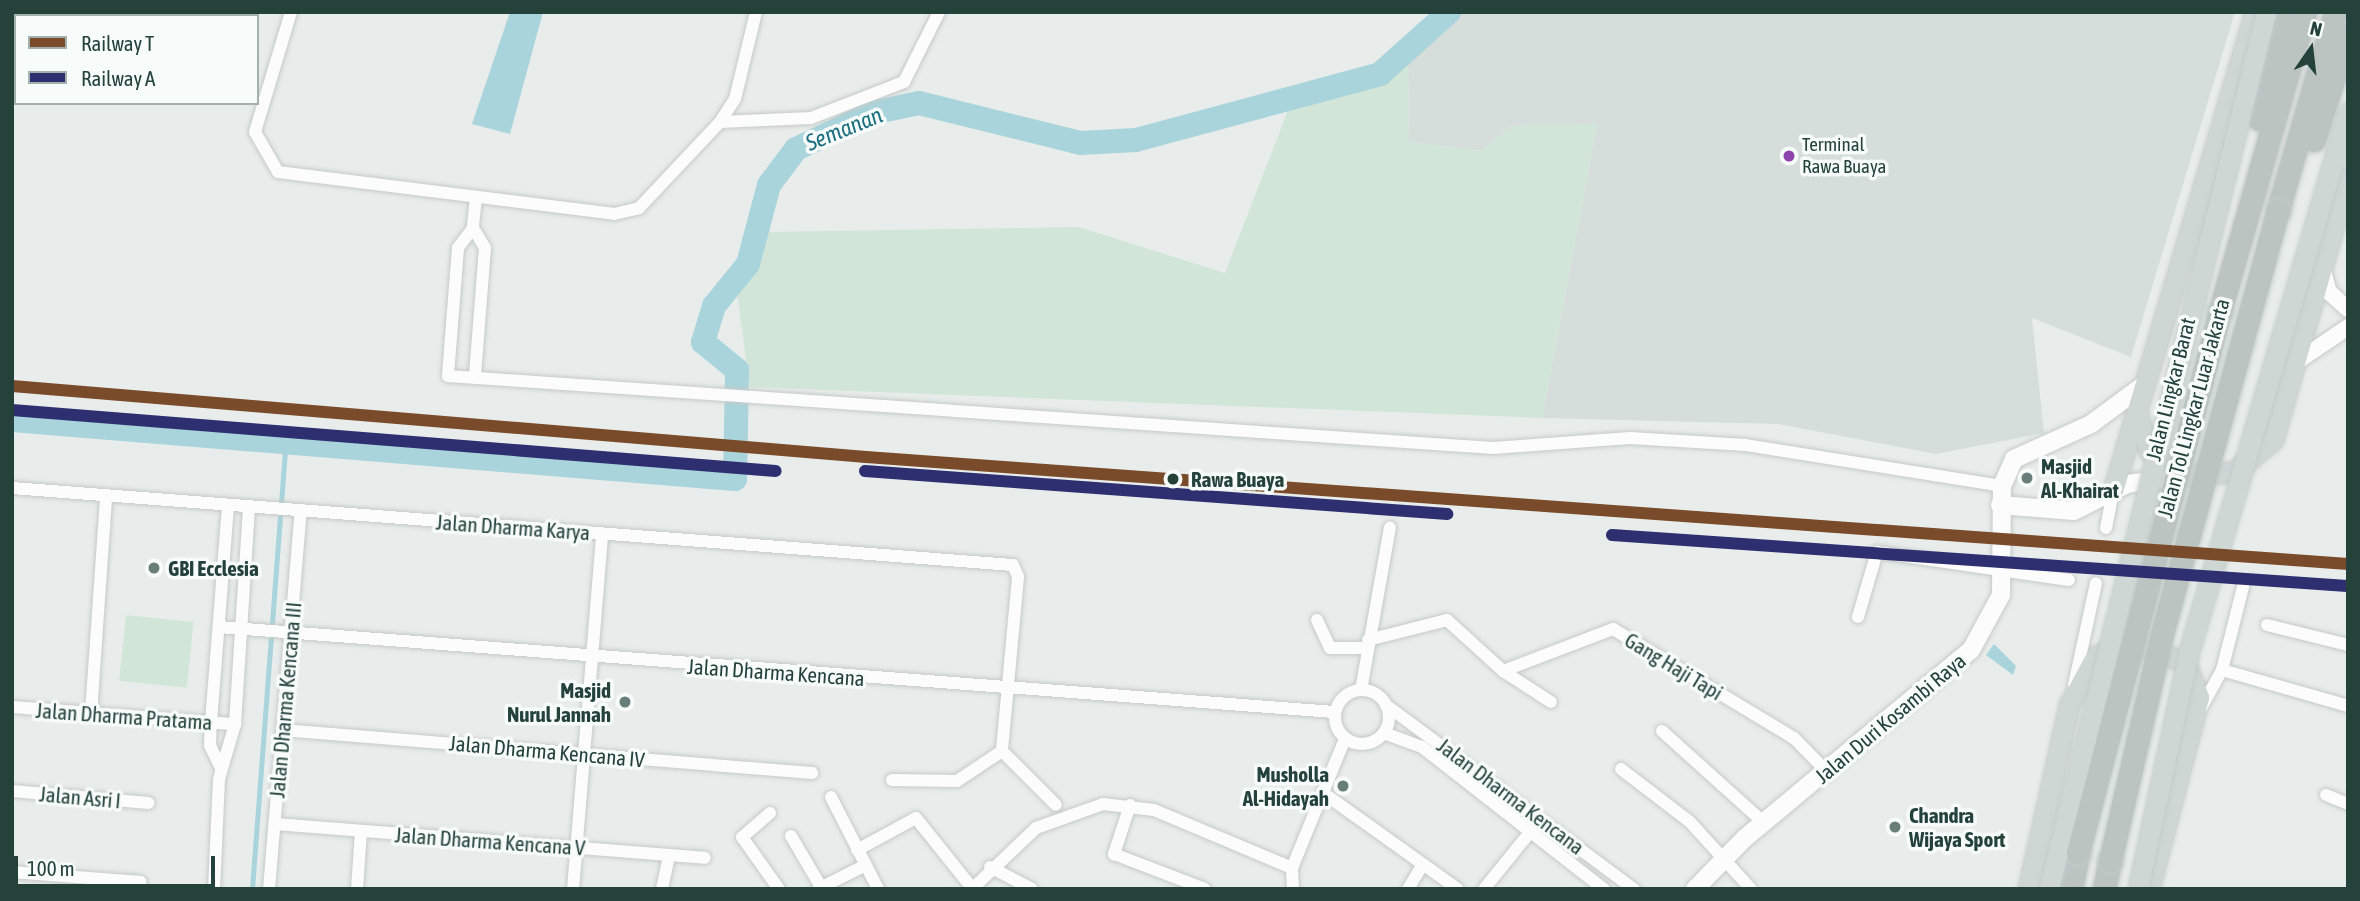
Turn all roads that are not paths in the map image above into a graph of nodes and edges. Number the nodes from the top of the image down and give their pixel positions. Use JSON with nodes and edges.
{"nodes":[{"id":1,"x":291,"y":12,"type":"edge"},
{"id":2,"x":756,"y":12,"type":"edge"},
{"id":3,"x":939,"y":12,"type":"edge"},
{"id":4,"x":2255,"y":12,"type":"edge"},
{"id":5,"x":2266,"y":12,"type":"edge"},
{"id":6,"x":2284,"y":12,"type":"edge"},
{"id":7,"x":2305,"y":12,"type":"edge"},
{"id":8,"x":2335,"y":12,"type":"edge"},
{"id":9,"x":2348,"y":33,"type":"edge"},
{"id":10,"x":2348,"y":112,"type":"edge"},
{"id":11,"x":720,"y":122,"type":"junction"},
{"id":12,"x":2259,"y":168,"type":"junction"},
{"id":13,"x":2348,"y":177,"type":"edge"},
{"id":14,"x":476,"y":197,"type":"junction"},
{"id":15,"x":2278,"y":210,"type":"junction"},
{"id":16,"x":473,"y":228,"type":"junction"},
{"id":17,"x":2322,"y":268,"type":"junction"},
{"id":18,"x":2348,"y":309,"type":"edge"},
{"id":19,"x":2348,"y":327,"type":"edge"},
{"id":20,"x":2295,"y":363,"type":"junction"},
{"id":21,"x":475,"y":376,"type":"junction"},
{"id":22,"x":2138,"y":396,"type":"junction"},
{"id":23,"x":2190,"y":475,"type":"junction"},
{"id":24,"x":2002,"y":486,"type":"junction"},
{"id":25,"x":12,"y":488,"type":"edge"},
{"id":26,"x":2113,"y":491,"type":"junction"},
{"id":27,"x":106,"y":496,"type":"junction"},
{"id":28,"x":2000,"y":505,"type":"junction"},
{"id":29,"x":229,"y":506,"type":"junction"},
{"id":30,"x":254,"y":508,"type":"junction"},
{"id":31,"x":297,"y":511,"type":"junction"},
{"id":32,"x":1390,"y":528,"type":"dead end"},
{"id":33,"x":2106,"y":528,"type":"dead end"},
{"id":34,"x":602,"y":534,"type":"junction"},
{"id":35,"x":2003,"y":566,"type":"junction"},
{"id":36,"x":2069,"y":579,"type":"dead end"},
{"id":37,"x":2096,"y":583,"type":"dead end"},
{"id":38,"x":2243,"y":587,"type":"dead end"},
{"id":39,"x":1858,"y":617,"type":"dead end"},
{"id":40,"x":1317,"y":620,"type":"dead end"},
{"id":41,"x":2267,"y":625,"type":"dead end"},
{"id":42,"x":219,"y":627,"type":"junction"},
{"id":43,"x":247,"y":629,"type":"junction"},
{"id":44,"x":291,"y":633,"type":"junction"},
{"id":45,"x":1367,"y":644,"type":"junction"},
{"id":46,"x":2348,"y":645,"type":"edge"},
{"id":47,"x":592,"y":659,"type":"junction"},
{"id":48,"x":2222,"y":670,"type":"junction"},
{"id":49,"x":1503,"y":671,"type":"junction"},
{"id":50,"x":1008,"y":689,"type":"junction"},
{"id":51,"x":1362,"y":690,"type":"junction"},
{"id":52,"x":1551,"y":702,"type":"dead end"},
{"id":53,"x":1386,"y":705,"type":"junction"},
{"id":54,"x":2069,"y":705,"type":"junction"},
{"id":55,"x":2348,"y":706,"type":"edge"},
{"id":56,"x":12,"y":707,"type":"edge"},
{"id":57,"x":1334,"y":712,"type":"junction"},
{"id":58,"x":91,"y":713,"type":"junction"},
{"id":59,"x":2197,"y":715,"type":"junction"},
{"id":60,"x":211,"y":722,"type":"junction"},
{"id":61,"x":235,"y":724,"type":"junction"},
{"id":62,"x":282,"y":730,"type":"junction"},
{"id":63,"x":1662,"y":731,"type":"dead end"},
{"id":64,"x":1384,"y":733,"type":"junction"},
{"id":65,"x":1345,"y":739,"type":"junction"},
{"id":66,"x":1002,"y":751,"type":"junction"},
{"id":67,"x":584,"y":754,"type":"junction"},
{"id":68,"x":221,"y":768,"type":"junction"},
{"id":69,"x":1621,"y":769,"type":"dead end"},
{"id":70,"x":812,"y":773,"type":"dead end"},
{"id":71,"x":1828,"y":773,"type":"junction"},
{"id":72,"x":892,"y":780,"type":"dead end"},
{"id":73,"x":12,"y":791,"type":"edge"},
{"id":74,"x":2326,"y":795,"type":"dead end"},
{"id":75,"x":1326,"y":796,"type":"junction"},
{"id":76,"x":831,"y":797,"type":"dead end"},
{"id":77,"x":148,"y":803,"type":"dead end"},
{"id":78,"x":2348,"y":804,"type":"edge"},
{"id":79,"x":1056,"y":805,"type":"dead end"},
{"id":80,"x":1130,"y":805,"type":"junction"},
{"id":81,"x":770,"y":813,"type":"dead end"},
{"id":82,"x":1763,"y":822,"type":"junction"},
{"id":83,"x":275,"y":824,"type":"junction"},
{"id":84,"x":1531,"y":831,"type":"junction"},
{"id":85,"x":361,"y":832,"type":"junction"},
{"id":86,"x":792,"y":836,"type":"dead end"},
{"id":87,"x":577,"y":846,"type":"junction"},
{"id":88,"x":857,"y":850,"type":"junction"},
{"id":89,"x":669,"y":855,"type":"junction"},
{"id":90,"x":705,"y":858,"type":"dead end"},
{"id":91,"x":1723,"y":859,"type":"junction"},
{"id":92,"x":864,"y":866,"type":"junction"},
{"id":93,"x":1422,"y":866,"type":"junction"},
{"id":94,"x":990,"y":867,"type":"junction"},
{"id":95,"x":1292,"y":869,"type":"junction"},
{"id":96,"x":12,"y":872,"type":"edge"},
{"id":97,"x":141,"y":882,"type":"dead end"},
{"id":98,"x":819,"y":888,"type":"edge"},
{"id":99,"x":972,"y":888,"type":"edge"},
{"id":100,"x":214,"y":889,"type":"edge"},
{"id":101,"x":269,"y":889,"type":"edge"},
{"id":102,"x":357,"y":889,"type":"edge"},
{"id":103,"x":573,"y":889,"type":"edge"},
{"id":104,"x":662,"y":889,"type":"edge"},
{"id":105,"x":779,"y":889,"type":"edge"},
{"id":106,"x":878,"y":889,"type":"edge"},
{"id":107,"x":1032,"y":889,"type":"edge"},
{"id":108,"x":1205,"y":889,"type":"edge"},
{"id":109,"x":1293,"y":889,"type":"edge"},
{"id":110,"x":1408,"y":889,"type":"edge"},
{"id":111,"x":1458,"y":889,"type":"edge"},
{"id":112,"x":1484,"y":889,"type":"edge"},
{"id":113,"x":1604,"y":889,"type":"edge"},
{"id":114,"x":1634,"y":889,"type":"edge"},
{"id":115,"x":1695,"y":889,"type":"edge"},
{"id":116,"x":1751,"y":889,"type":"edge"},
{"id":117,"x":2028,"y":889,"type":"edge"},
{"id":118,"x":2049,"y":889,"type":"edge"},
{"id":119,"x":2071,"y":889,"type":"edge"},
{"id":120,"x":2104,"y":889,"type":"edge"},
{"id":121,"x":2138,"y":889,"type":"edge"},
{"id":122,"x":2148,"y":889,"type":"edge"}],
"edges":[{"from":1,"to":14,"type":"street"},
{"from":2,"to":11,"type":"street"},
{"from":3,"to":11,"type":"street"},
{"from":4,"to":22,"type":"main road","name":"Jalan Lingkar Barat"},
{"from":5,"to":118,"type":"main road","name":"Jalan Lingkar Barat","bridge":true},
{"from":6,"to":12,"type":"highway"},
{"from":7,"to":12,"type":"highway","name":"Jalan Tol Lingkar Luar Jakarta"},
{"from":8,"to":15,"type":"highway","name":"Jalan Tol Lingkar Luar Jakarta"},
{"from":9,"to":15,"type":"highway"},
{"from":10,"to":121,"type":"main road","bridge":true},
{"from":11,"to":14,"type":"street"},
{"from":12,"to":119,"type":"highway","name":"Jalan Tol Lingkar Luar Jakarta","bridge":true},
{"from":13,"to":17,"type":"main road"},
{"from":14,"to":16,"type":"street"},
{"from":15,"to":120,"type":"highway","name":"Jalan Tol Lingkar Luar Jakarta","bridge":true},
{"from":16,"to":21,"type":"street"},
{"from":16,"to":21,"type":"street"},
{"from":17,"to":18,"type":"street"},
{"from":17,"to":20,"type":"main road"},
{"from":19,"to":20,"type":"street"},
{"from":20,"to":23,"type":"main road"},
{"from":21,"to":24,"type":"street"},
{"from":22,"to":23,"type":"main road"},
{"from":22,"to":24,"type":"main road","name":"Jalan Duri Kosambi Raya"},
{"from":22,"to":26,"type":"main road","name":"Jalan Lingkar Barat"},
{"from":23,"to":26,"type":"main road"},
{"from":24,"to":28,"type":"main road","name":"Jalan Duri Kosambi Raya"},
{"from":25,"to":27,"type":"street","name":"Jalan Dharma Karya"},
{"from":26,"to":28,"type":"main road"},
{"from":26,"to":33,"type":"street"},
{"from":27,"to":29,"type":"street","name":"Jalan Dharma Karya"},
{"from":27,"to":58,"type":"street"},
{"from":28,"to":35,"type":"main road","name":"Jalan Duri Kosambi Raya"},
{"from":29,"to":30,"type":"street","name":"Jalan Dharma Karya"},
{"from":29,"to":42,"type":"street"},
{"from":30,"to":31,"type":"street","name":"Jalan Dharma Karya"},
{"from":30,"to":43,"type":"street"},
{"from":31,"to":34,"type":"street","name":"Jalan Dharma Karya"},
{"from":31,"to":44,"type":"street","name":"Jalan Dharma Kencana III"},
{"from":32,"to":45,"type":"street"},
{"from":34,"to":47,"type":"street"},
{"from":34,"to":50,"type":"street","name":"Jalan Dharma Karya"},
{"from":35,"to":36,"type":"street"},
{"from":35,"to":39,"type":"street"},
{"from":35,"to":71,"type":"main road","name":"Jalan Duri Kosambi Raya"},
{"from":37,"to":54,"type":"street"},
{"from":38,"to":48,"type":"street"},
{"from":40,"to":45,"type":"street"},
{"from":41,"to":46,"type":"street"},
{"from":42,"to":43,"type":"street","name":"Jalan Dharma Kencana"},
{"from":42,"to":60,"type":"street"},
{"from":43,"to":44,"type":"street","name":"Jalan Dharma Kencana"},
{"from":43,"to":61,"type":"street"},
{"from":44,"to":47,"type":"street","name":"Jalan Dharma Kencana"},
{"from":44,"to":62,"type":"street","name":"Jalan Dharma Kencana III"},
{"from":45,"to":49,"type":"street"},
{"from":45,"to":51,"type":"street"},
{"from":47,"to":50,"type":"street","name":"Jalan Dharma Kencana"},
{"from":47,"to":67,"type":"street"},
{"from":48,"to":55,"type":"street"},
{"from":48,"to":59,"type":"street"},
{"from":49,"to":52,"type":"street"},
{"from":49,"to":71,"type":"street","name":"Gang Haji Tapi"},
{"from":50,"to":57,"type":"street","name":"Jalan Dharma Kencana"},
{"from":50,"to":66,"type":"street"},
{"from":51,"to":53,"type":"street"},
{"from":51,"to":57,"type":"street"},
{"from":53,"to":64,"type":"street"},
{"from":53,"to":114,"type":"street","name":"Jalan Dharma Kencana"},
{"from":54,"to":59,"type":"main road"},
{"from":54,"to":117,"type":"main road"},
{"from":56,"to":58,"type":"street","name":"Jalan Dharma Pratama"},
{"from":57,"to":65,"type":"street"},
{"from":58,"to":60,"type":"street","name":"Jalan Dharma Pratama"},
{"from":59,"to":122,"type":"main road"},
{"from":60,"to":61,"type":"street","name":"Jalan Dharma Pratama"},
{"from":60,"to":68,"type":"street"},
{"from":61,"to":68,"type":"street"},
{"from":62,"to":67,"type":"street","name":"Jalan Dharma Kencana IV"},
{"from":62,"to":83,"type":"street","name":"Jalan Dharma Kencana III"},
{"from":63,"to":82,"type":"street"},
{"from":64,"to":65,"type":"street"},
{"from":64,"to":84,"type":"street","name":"Jalan Dharma Kencana"},
{"from":65,"to":75,"type":"street"},
{"from":66,"to":72,"type":"street"},
{"from":66,"to":79,"type":"street"},
{"from":67,"to":70,"type":"street","name":"Jalan Dharma Kencana IV"},
{"from":67,"to":87,"type":"street"},
{"from":68,"to":100,"type":"street"},
{"from":69,"to":91,"type":"street"},
{"from":71,"to":82,"type":"main road","name":"Jalan Duri Kosambi Raya"},
{"from":73,"to":77,"type":"street","name":"Jalan Asri I"},
{"from":74,"to":78,"type":"street"},
{"from":75,"to":93,"type":"street"},
{"from":75,"to":95,"type":"street"},
{"from":76,"to":88,"type":"street"},
{"from":80,"to":94,"type":"street"},
{"from":80,"to":95,"type":"street"},
{"from":80,"to":108,"type":"street"},
{"from":81,"to":105,"type":"street"},
{"from":82,"to":91,"type":"main road","name":"Jalan Duri Kosambi Raya"},
{"from":83,"to":85,"type":"street","name":"Jalan Dharma Kencana V"},
{"from":83,"to":101,"type":"street","name":"Jalan Dharma Kencana III"},
{"from":84,"to":112,"type":"street"},
{"from":84,"to":113,"type":"street","name":"Jalan Dharma Kencana"},
{"from":85,"to":87,"type":"street","name":"Jalan Dharma Kencana V"},
{"from":85,"to":102,"type":"street"},
{"from":86,"to":98,"type":"street"},
{"from":87,"to":89,"type":"street","name":"Jalan Dharma Kencana V"},
{"from":87,"to":103,"type":"street"},
{"from":88,"to":92,"type":"street"},
{"from":88,"to":99,"type":"street"},
{"from":89,"to":90,"type":"street","name":"Jalan Dharma Kencana V"},
{"from":89,"to":104,"type":"street"},
{"from":91,"to":115,"type":"main road","name":"Jalan Duri Kosambi Raya"},
{"from":91,"to":116,"type":"street"},
{"from":92,"to":98,"type":"street"},
{"from":92,"to":106,"type":"street"},
{"from":93,"to":110,"type":"street"},
{"from":93,"to":111,"type":"street"},
{"from":94,"to":99,"type":"street"},
{"from":94,"to":107,"type":"street"},
{"from":95,"to":109,"type":"street"},
{"from":96,"to":97,"type":"street"}]}
